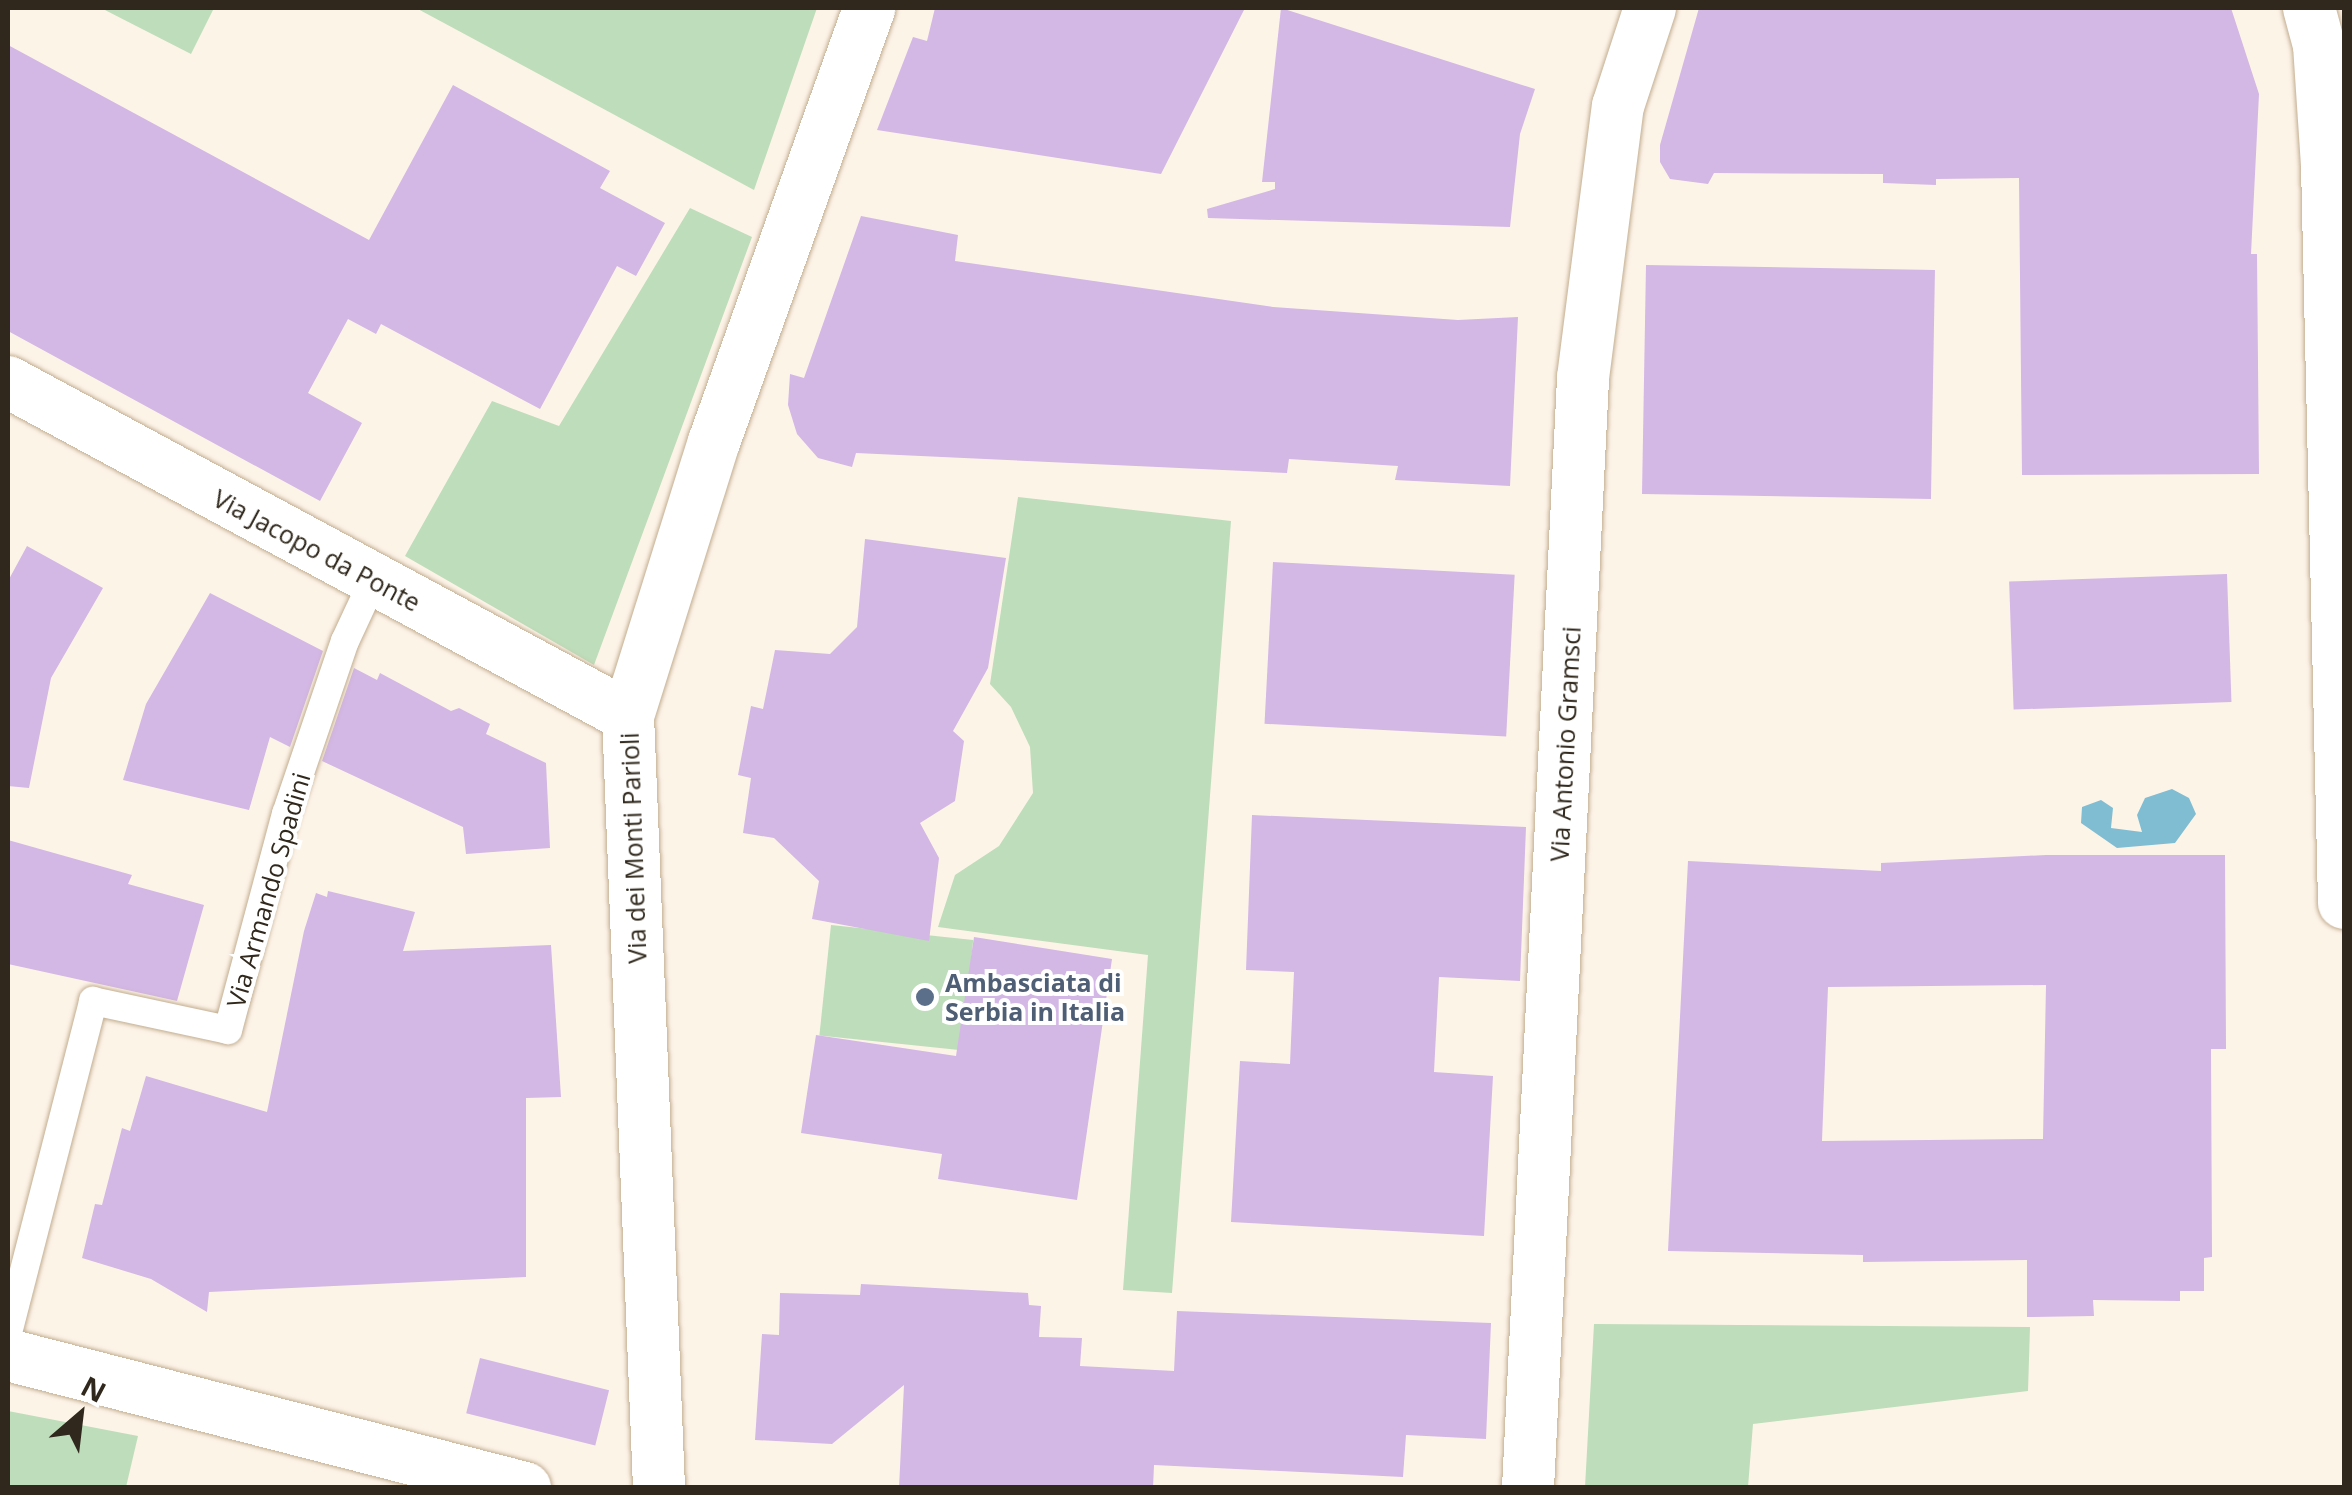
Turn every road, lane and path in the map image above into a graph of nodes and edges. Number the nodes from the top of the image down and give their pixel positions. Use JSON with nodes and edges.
{"nodes":[{"id":1,"x":869,"y":8,"type":"edge"},
{"id":2,"x":1650,"y":8,"type":"edge"},
{"id":3,"x":2309,"y":8,"type":"edge"},
{"id":4,"x":8,"y":382,"type":"edge"},
{"id":5,"x":373,"y":582,"type":"junction"},
{"id":6,"x":628,"y":716,"type":"junction"},
{"id":7,"x":2344,"y":903,"type":"edge"},
{"id":8,"x":8,"y":1333,"type":"edge"},
{"id":9,"x":8,"y":1354,"type":"edge"},
{"id":10,"x":525,"y":1488,"type":"edge"},
{"id":11,"x":659,"y":1488,"type":"edge"},
{"id":12,"x":1528,"y":1488,"type":"edge"}],
"edges":[{"from":1,"to":6,"type":"street","name":"Via dei Monti Parioli"},
{"from":2,"to":12,"type":"street","name":"Via Antonio Gramsci"},
{"from":3,"to":7,"type":"street"},
{"from":4,"to":5,"type":"street","name":"Via Jacopo da Ponte"},
{"from":5,"to":6,"type":"street","name":"Via Jacopo da Ponte"},
{"from":5,"to":8,"type":"lane","name":"Via Armando Spadini"},
{"from":6,"to":11,"type":"street","name":"Via dei Monti Parioli"},
{"from":9,"to":10,"type":"street"}]}
